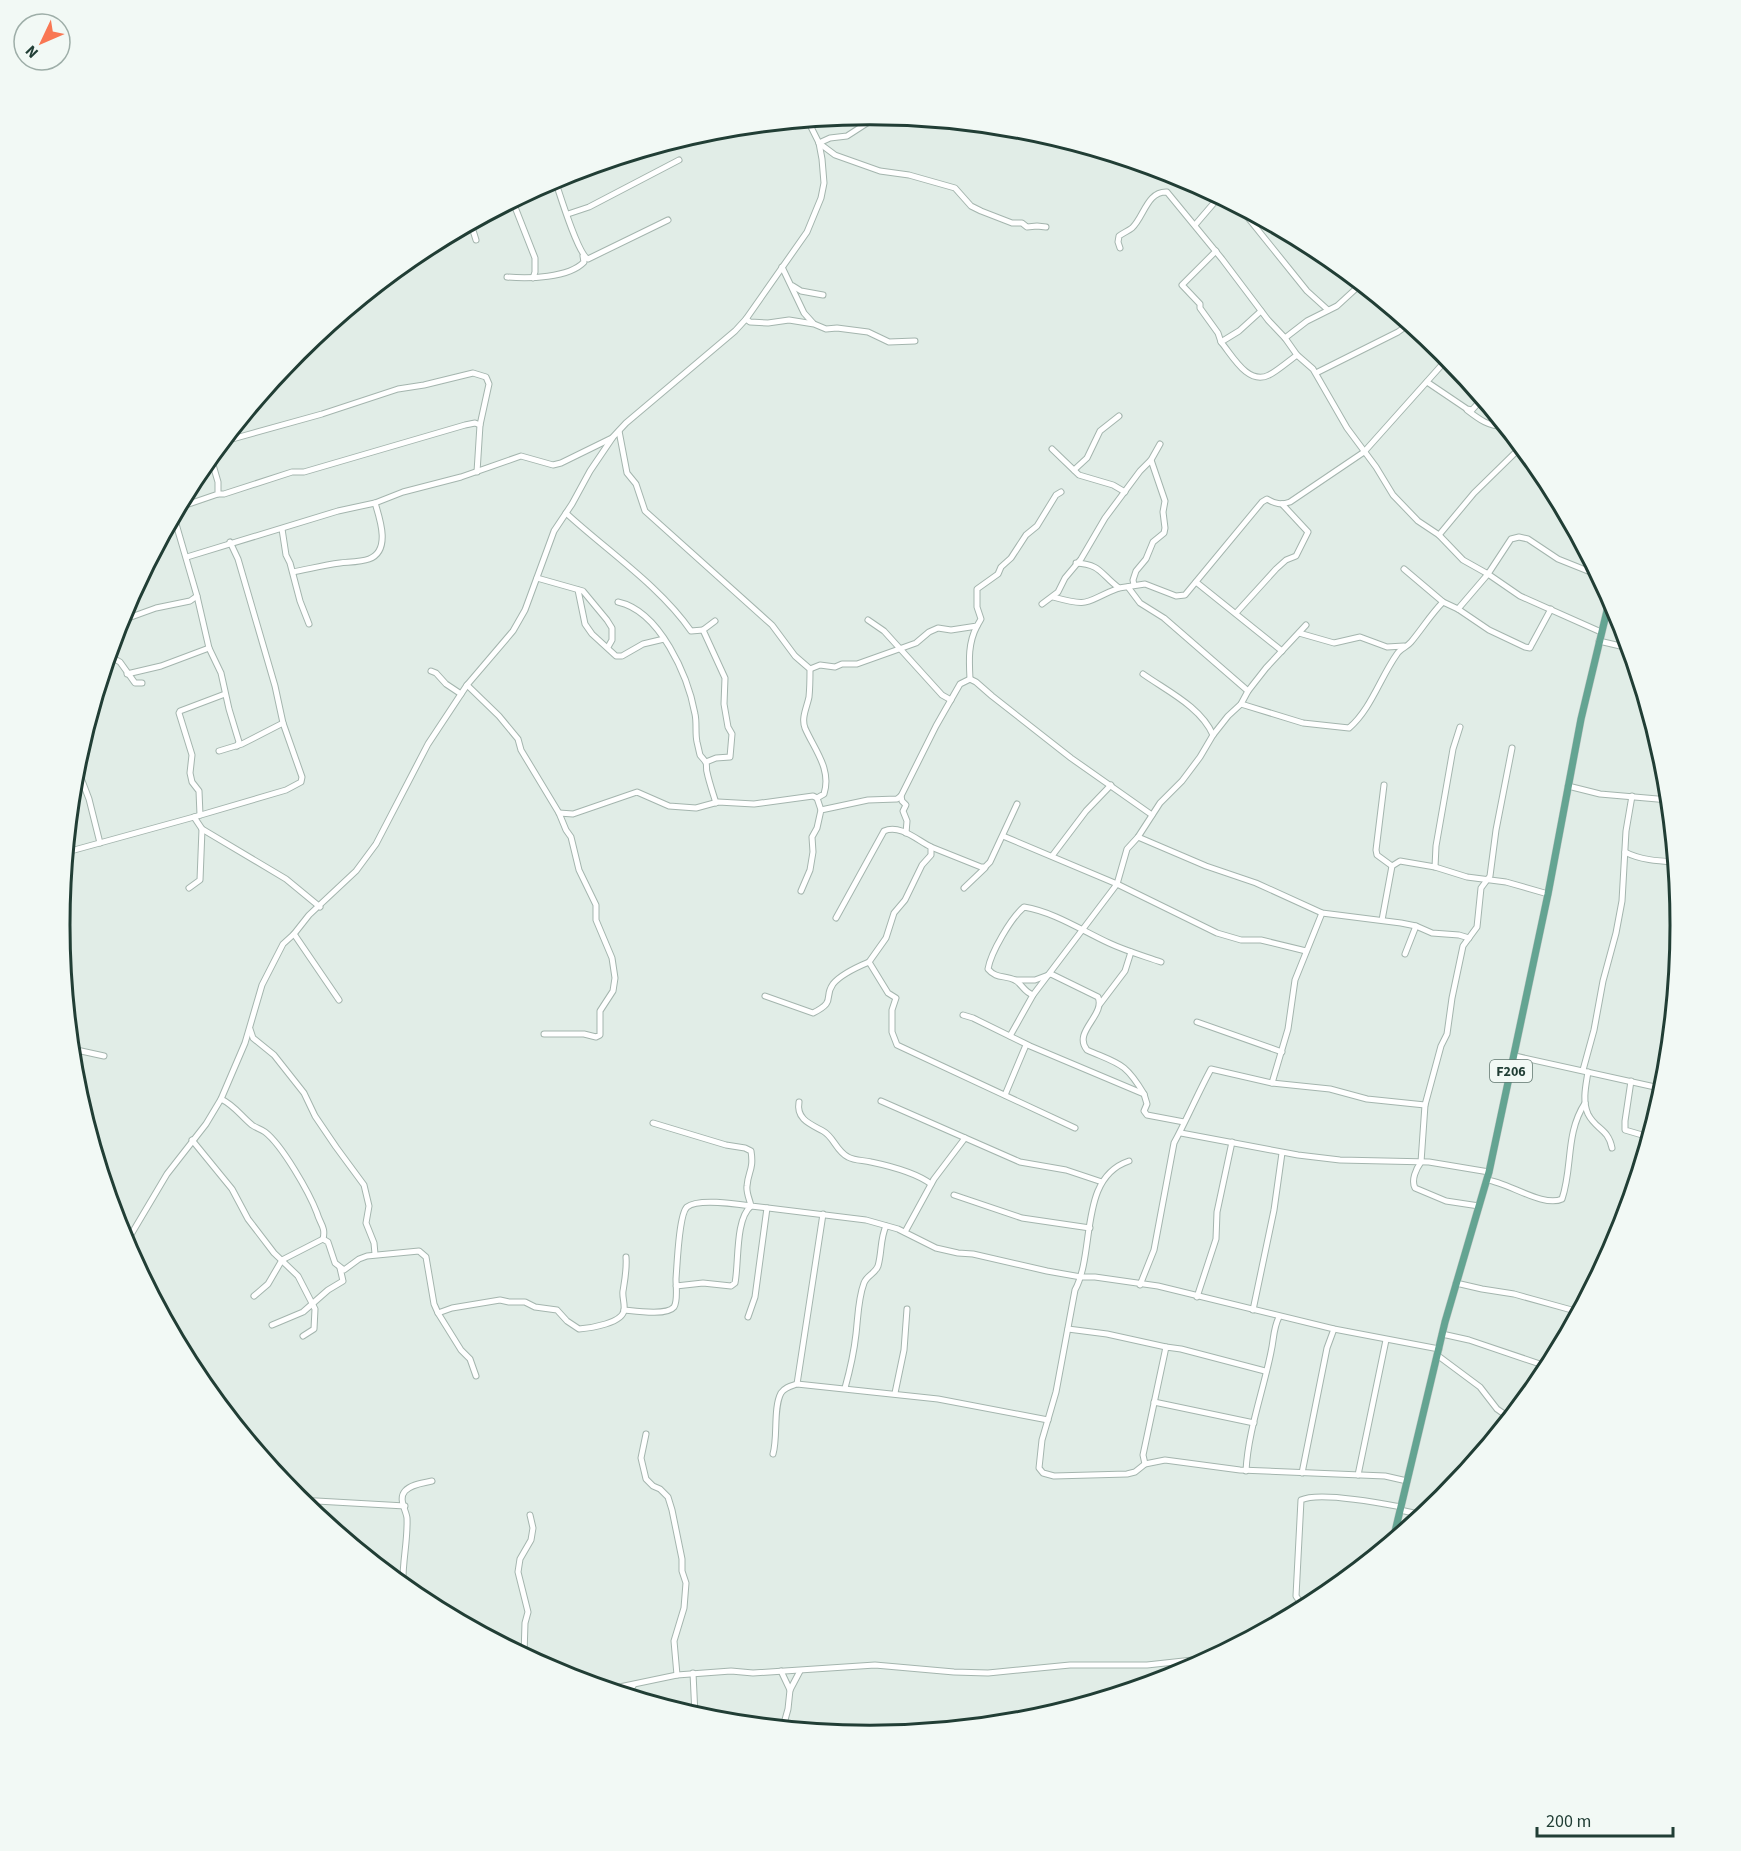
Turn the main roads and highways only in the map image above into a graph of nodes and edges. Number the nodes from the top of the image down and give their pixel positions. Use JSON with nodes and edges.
{"nodes":[{"id":1,"x":1606,"y":611,"type":"edge"},
{"id":2,"x":1396,"y":1529,"type":"edge"}],
"edges":[{"from":1,"to":2,"type":"main road","number":"F206"}]}
